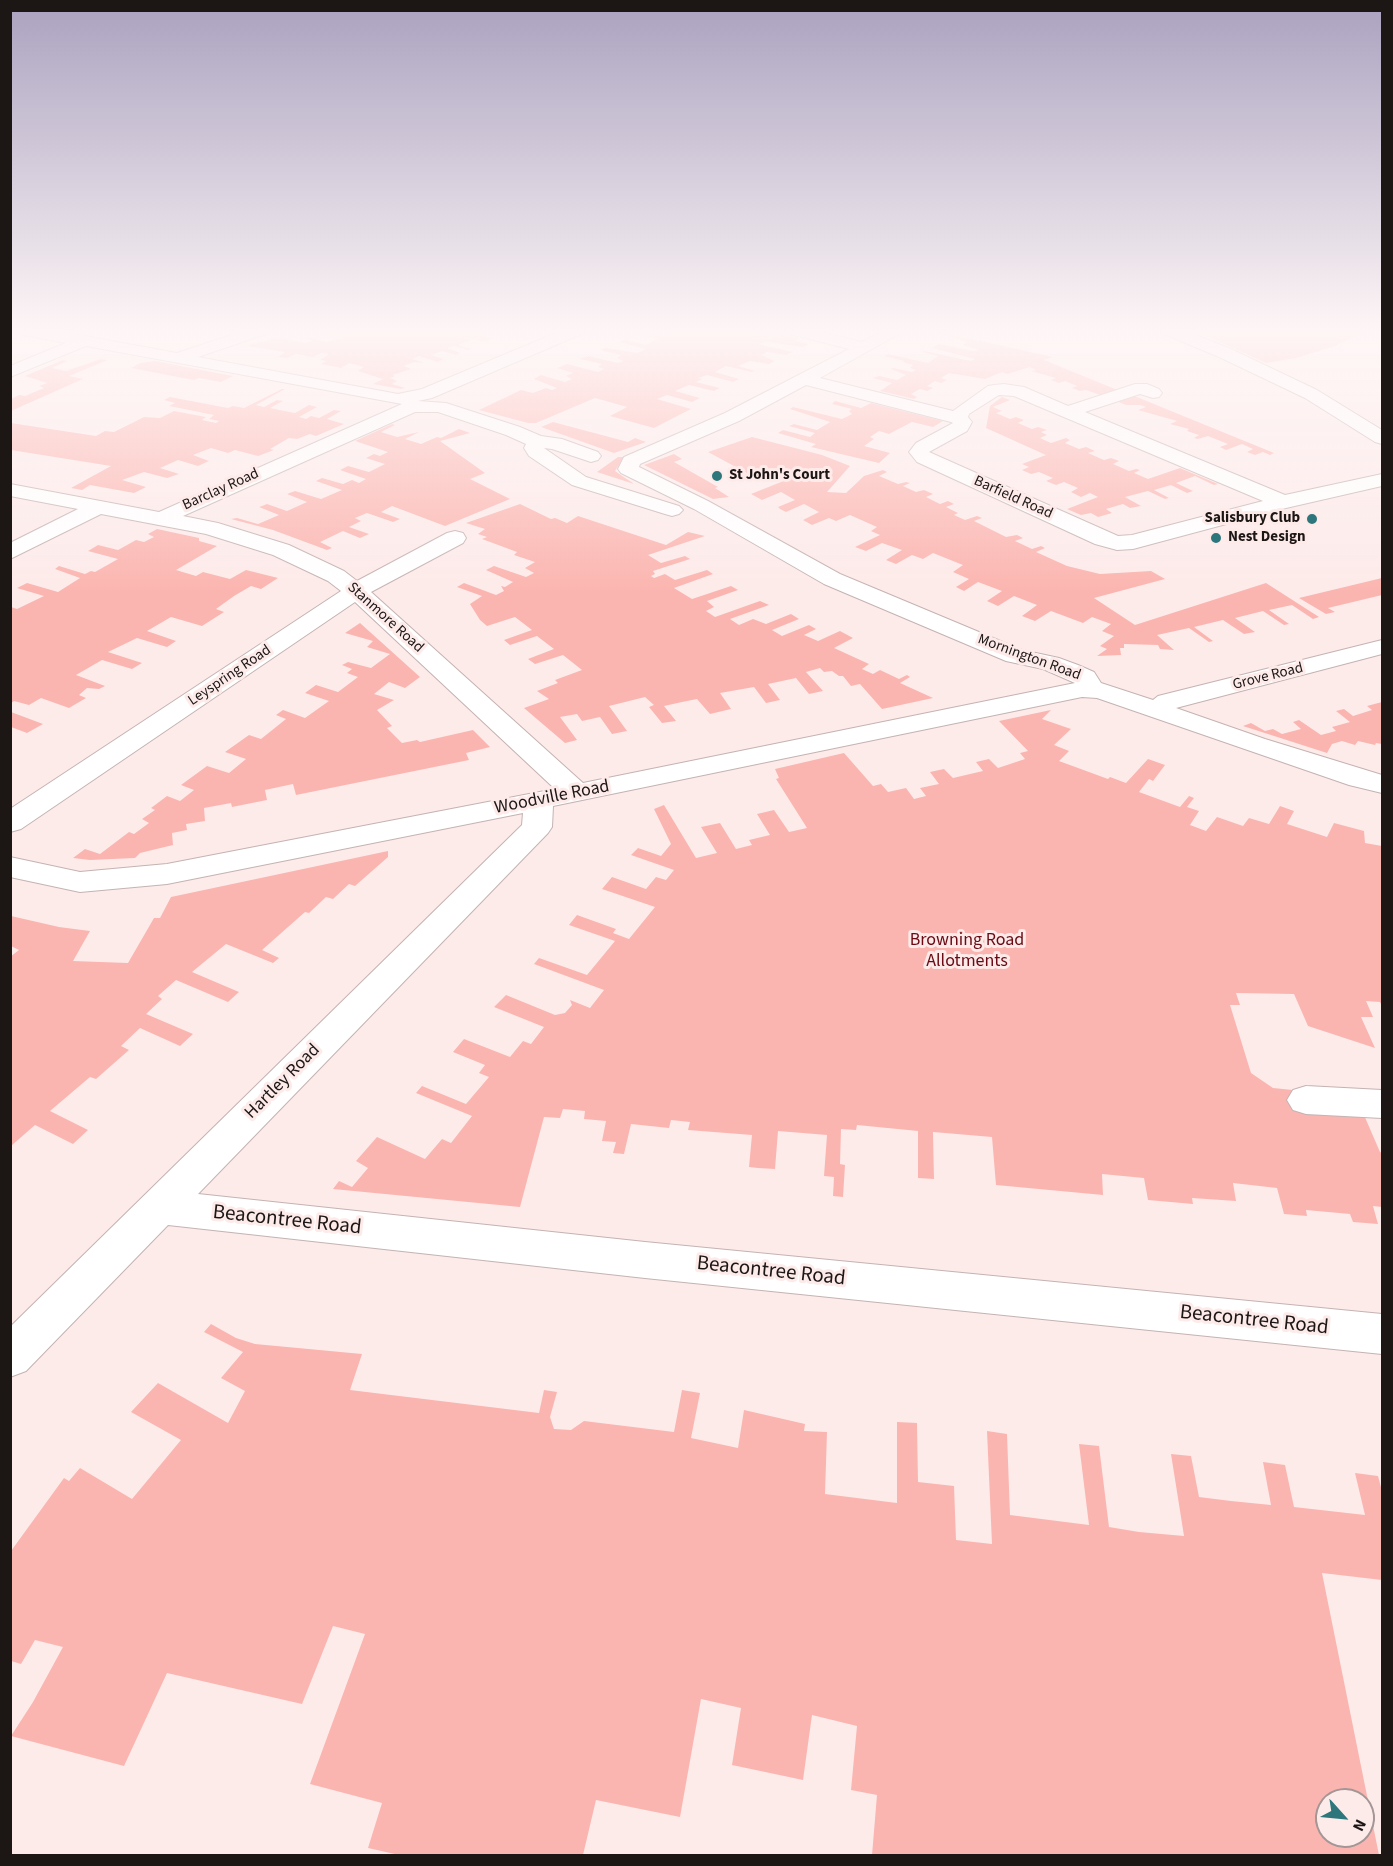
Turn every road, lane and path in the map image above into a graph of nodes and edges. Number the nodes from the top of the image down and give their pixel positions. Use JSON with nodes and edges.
{"nodes":[{"id":1,"x":378,"y":417,"type":"edge"},
{"id":2,"x":472,"y":417,"type":"edge"},
{"id":3,"x":732,"y":417,"type":"edge"},
{"id":4,"x":958,"y":417,"type":"edge"},
{"id":5,"x":1079,"y":417,"type":"edge"},
{"id":6,"x":1350,"y":417,"type":"edge"},
{"id":7,"x":1383,"y":438,"type":"edge"},
{"id":8,"x":537,"y":442,"type":"junction"},
{"id":9,"x":591,"y":456,"type":"dead end"},
{"id":10,"x":1383,"y":480,"type":"edge"},
{"id":11,"x":10,"y":490,"type":"edge"},
{"id":12,"x":1283,"y":502,"type":"junction"},
{"id":13,"x":100,"y":506,"type":"junction"},
{"id":14,"x":717,"y":516,"type":"junction"},
{"id":15,"x":164,"y":518,"type":"junction"},
{"id":16,"x":455,"y":538,"type":"dead end"},
{"id":17,"x":10,"y":552,"type":"edge"},
{"id":18,"x":356,"y":591,"type":"junction"},
{"id":19,"x":1383,"y":647,"type":"edge"},
{"id":20,"x":1091,"y":689,"type":"junction"},
{"id":21,"x":1156,"y":711,"type":"junction"},
{"id":22,"x":1383,"y":784,"type":"edge"},
{"id":23,"x":577,"y":793,"type":"junction"},
{"id":24,"x":539,"y":800,"type":"junction"},
{"id":25,"x":10,"y":823,"type":"edge"},
{"id":26,"x":10,"y":867,"type":"edge"},
{"id":27,"x":1306,"y":1100,"type":"dead end"},
{"id":28,"x":1383,"y":1104,"type":"edge"},
{"id":29,"x":159,"y":1207,"type":"junction"},
{"id":30,"x":1383,"y":1334,"type":"edge"},
{"id":31,"x":10,"y":1357,"type":"edge"}],
"edges":[{"from":1,"to":15,"type":"street","name":"Barclay Road"},
{"from":2,"to":8,"type":"street","name":"Mornington Road"},
{"from":3,"to":14,"type":"street","name":"Mornington Road"},
{"from":4,"to":12,"type":"street","name":"Barfield Road"},
{"from":5,"to":12,"type":"street"},
{"from":6,"to":7,"type":"street"},
{"from":8,"to":9,"type":"street","name":"Mornington Road"},
{"from":8,"to":14,"type":"street","name":"Mornington Road"},
{"from":10,"to":12,"type":"street","name":"Barfield Road"},
{"from":11,"to":13,"type":"street","name":"Stanmore Road"},
{"from":13,"to":15,"type":"street","name":"Stanmore Road"},
{"from":13,"to":17,"type":"street"},
{"from":14,"to":20,"type":"street","name":"Mornington Road"},
{"from":15,"to":18,"type":"street","name":"Stanmore Road"},
{"from":16,"to":18,"type":"street","name":"Leyspring Road"},
{"from":18,"to":23,"type":"street","name":"Stanmore Road"},
{"from":18,"to":25,"type":"street","name":"Leyspring Road"},
{"from":19,"to":21,"type":"street","name":"Grove Road"},
{"from":20,"to":21,"type":"street","name":"Mornington Road"},
{"from":20,"to":23,"type":"street","name":"Woodville Road"},
{"from":21,"to":22,"type":"street","name":"Mornington Road"},
{"from":23,"to":24,"type":"street","name":"Woodville Road"},
{"from":24,"to":26,"type":"street","name":"Woodville Road"},
{"from":24,"to":29,"type":"street","name":"Hartley Road"},
{"from":27,"to":28,"type":"street"},
{"from":29,"to":30,"type":"street","name":"Beacontree Road"},
{"from":29,"to":31,"type":"street","name":"Hartley Road"}]}
